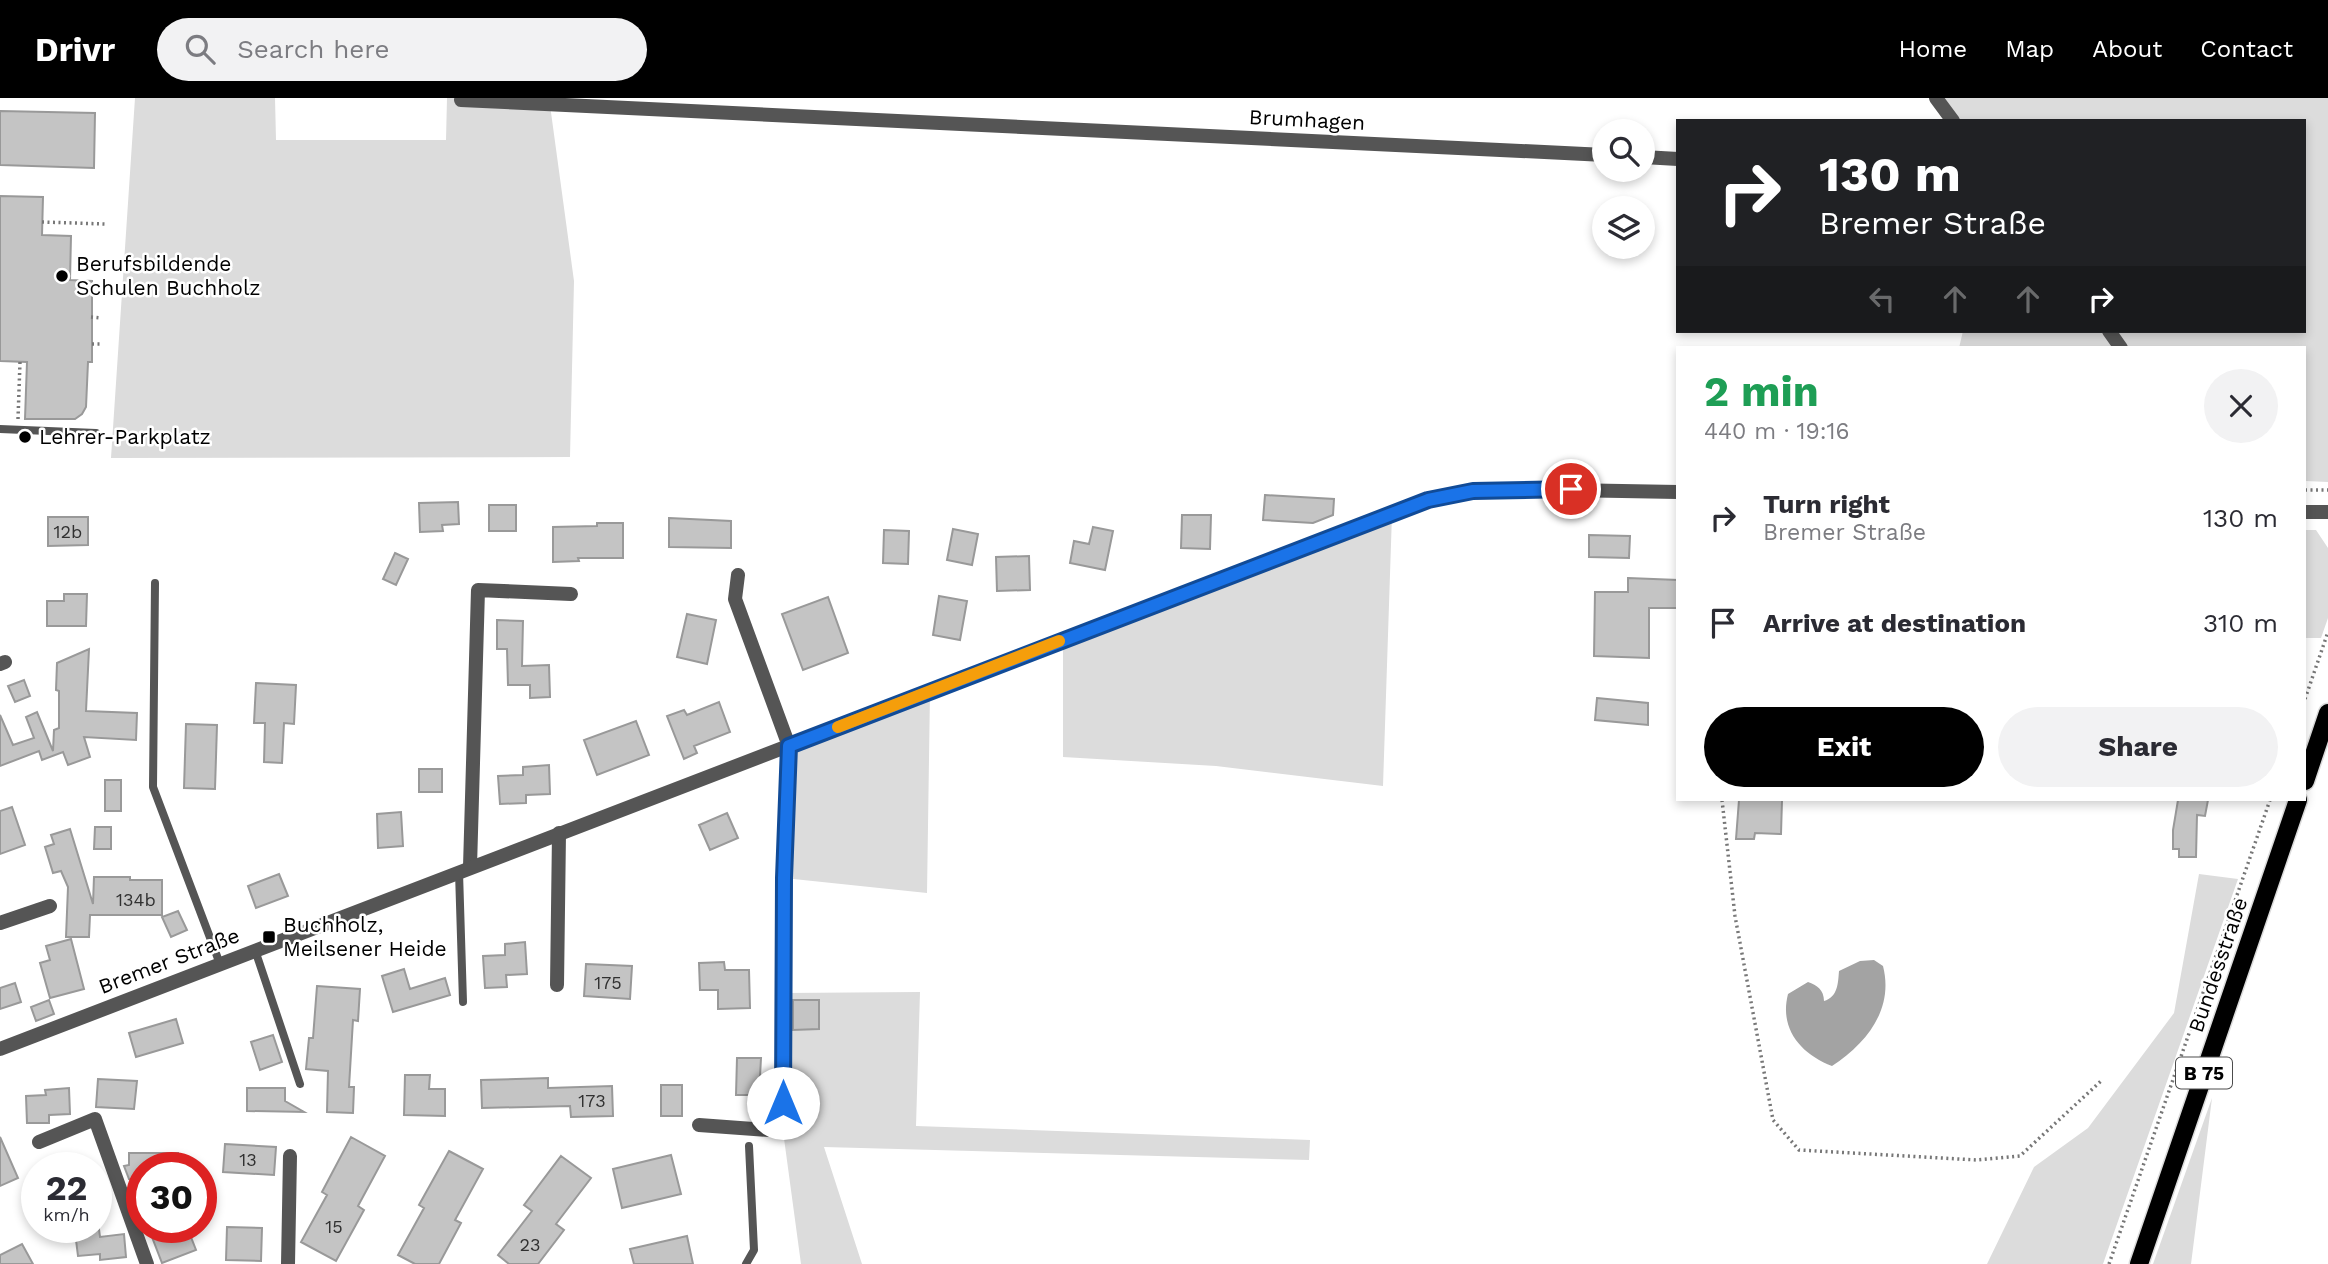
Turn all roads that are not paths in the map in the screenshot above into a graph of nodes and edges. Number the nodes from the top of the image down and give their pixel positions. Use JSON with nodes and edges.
{"nodes":[{"id":1,"x":1936,"y":98,"type":"edge"},
{"id":2,"x":461,"y":100,"type":"dead end"},
{"id":3,"x":1952,"y":119,"type":"edge"},
{"id":4,"x":1592,"y":154,"type":"edge"},
{"id":5,"x":1655,"y":158,"type":"edge"},
{"id":6,"x":1676,"y":159,"type":"edge"},
{"id":7,"x":0,"y":429,"type":"edge"},
{"id":8,"x":96,"y":433,"type":"dead end"},
{"id":9,"x":1676,"y":492,"type":"edge"},
{"id":10,"x":738,"y":575,"type":"dead end"},
{"id":11,"x":155,"y":583,"type":"dead end"},
{"id":12,"x":571,"y":594,"type":"dead end"},
{"id":13,"x":2328,"y":713,"type":"edge"},
{"id":14,"x":789,"y":746,"type":"junction"},
{"id":15,"x":2306,"y":778,"type":"edge"},
{"id":16,"x":2298,"y":801,"type":"edge"},
{"id":17,"x":559,"y":833,"type":"junction"},
{"id":18,"x":465,"y":869,"type":"junction"},
{"id":19,"x":50,"y":906,"type":"dead end"},
{"id":20,"x":0,"y":923,"type":"edge"},
{"id":21,"x":255,"y":950,"type":"junction"},
{"id":22,"x":220,"y":964,"type":"junction"},
{"id":23,"x":557,"y":985,"type":"dead end"},
{"id":24,"x":463,"y":1002,"type":"dead end"},
{"id":25,"x":0,"y":1049,"type":"edge"},
{"id":26,"x":300,"y":1084,"type":"dead end"},
{"id":27,"x":699,"y":1125,"type":"dead end"},
{"id":28,"x":39,"y":1142,"type":"dead end"},
{"id":29,"x":749,"y":1146,"type":"dead end"},
{"id":30,"x":290,"y":1156,"type":"dead end"},
{"id":31,"x":147,"y":1264,"type":"edge"},
{"id":32,"x":288,"y":1264,"type":"edge"},
{"id":33,"x":746,"y":1264,"type":"edge"},
{"id":34,"x":2139,"y":1264,"type":"edge"}],
"edges":[{"from":1,"to":3,"type":"street"},
{"from":2,"to":4,"type":"street","name":"Brumhagen"},
{"from":5,"to":6,"type":"street"},
{"from":7,"to":8,"type":"lane"},
{"from":9,"to":14,"type":"street","name":"Bremer Straße"},
{"from":10,"to":14,"type":"street"},
{"from":11,"to":22,"type":"lane"},
{"from":12,"to":18,"type":"street"},
{"from":13,"to":15,"type":"main road"},
{"from":14,"to":17,"type":"street","name":"Bremer Straße"},
{"from":14,"to":27,"type":"street"},
{"from":16,"to":34,"type":"main road","name":"Bundesstraße","number":"B 75"},
{"from":17,"to":18,"type":"street","name":"Bremer Straße"},
{"from":17,"to":23,"type":"street"},
{"from":18,"to":21,"type":"street","name":"Bremer Straße"},
{"from":18,"to":24,"type":"lane"},
{"from":19,"to":20,"type":"street"},
{"from":21,"to":22,"type":"street","name":"Bremer Straße"},
{"from":21,"to":26,"type":"lane"},
{"from":22,"to":25,"type":"street","name":"Bremer Straße"},
{"from":28,"to":31,"type":"street"},
{"from":29,"to":33,"type":"lane"},
{"from":30,"to":32,"type":"street"}]}
